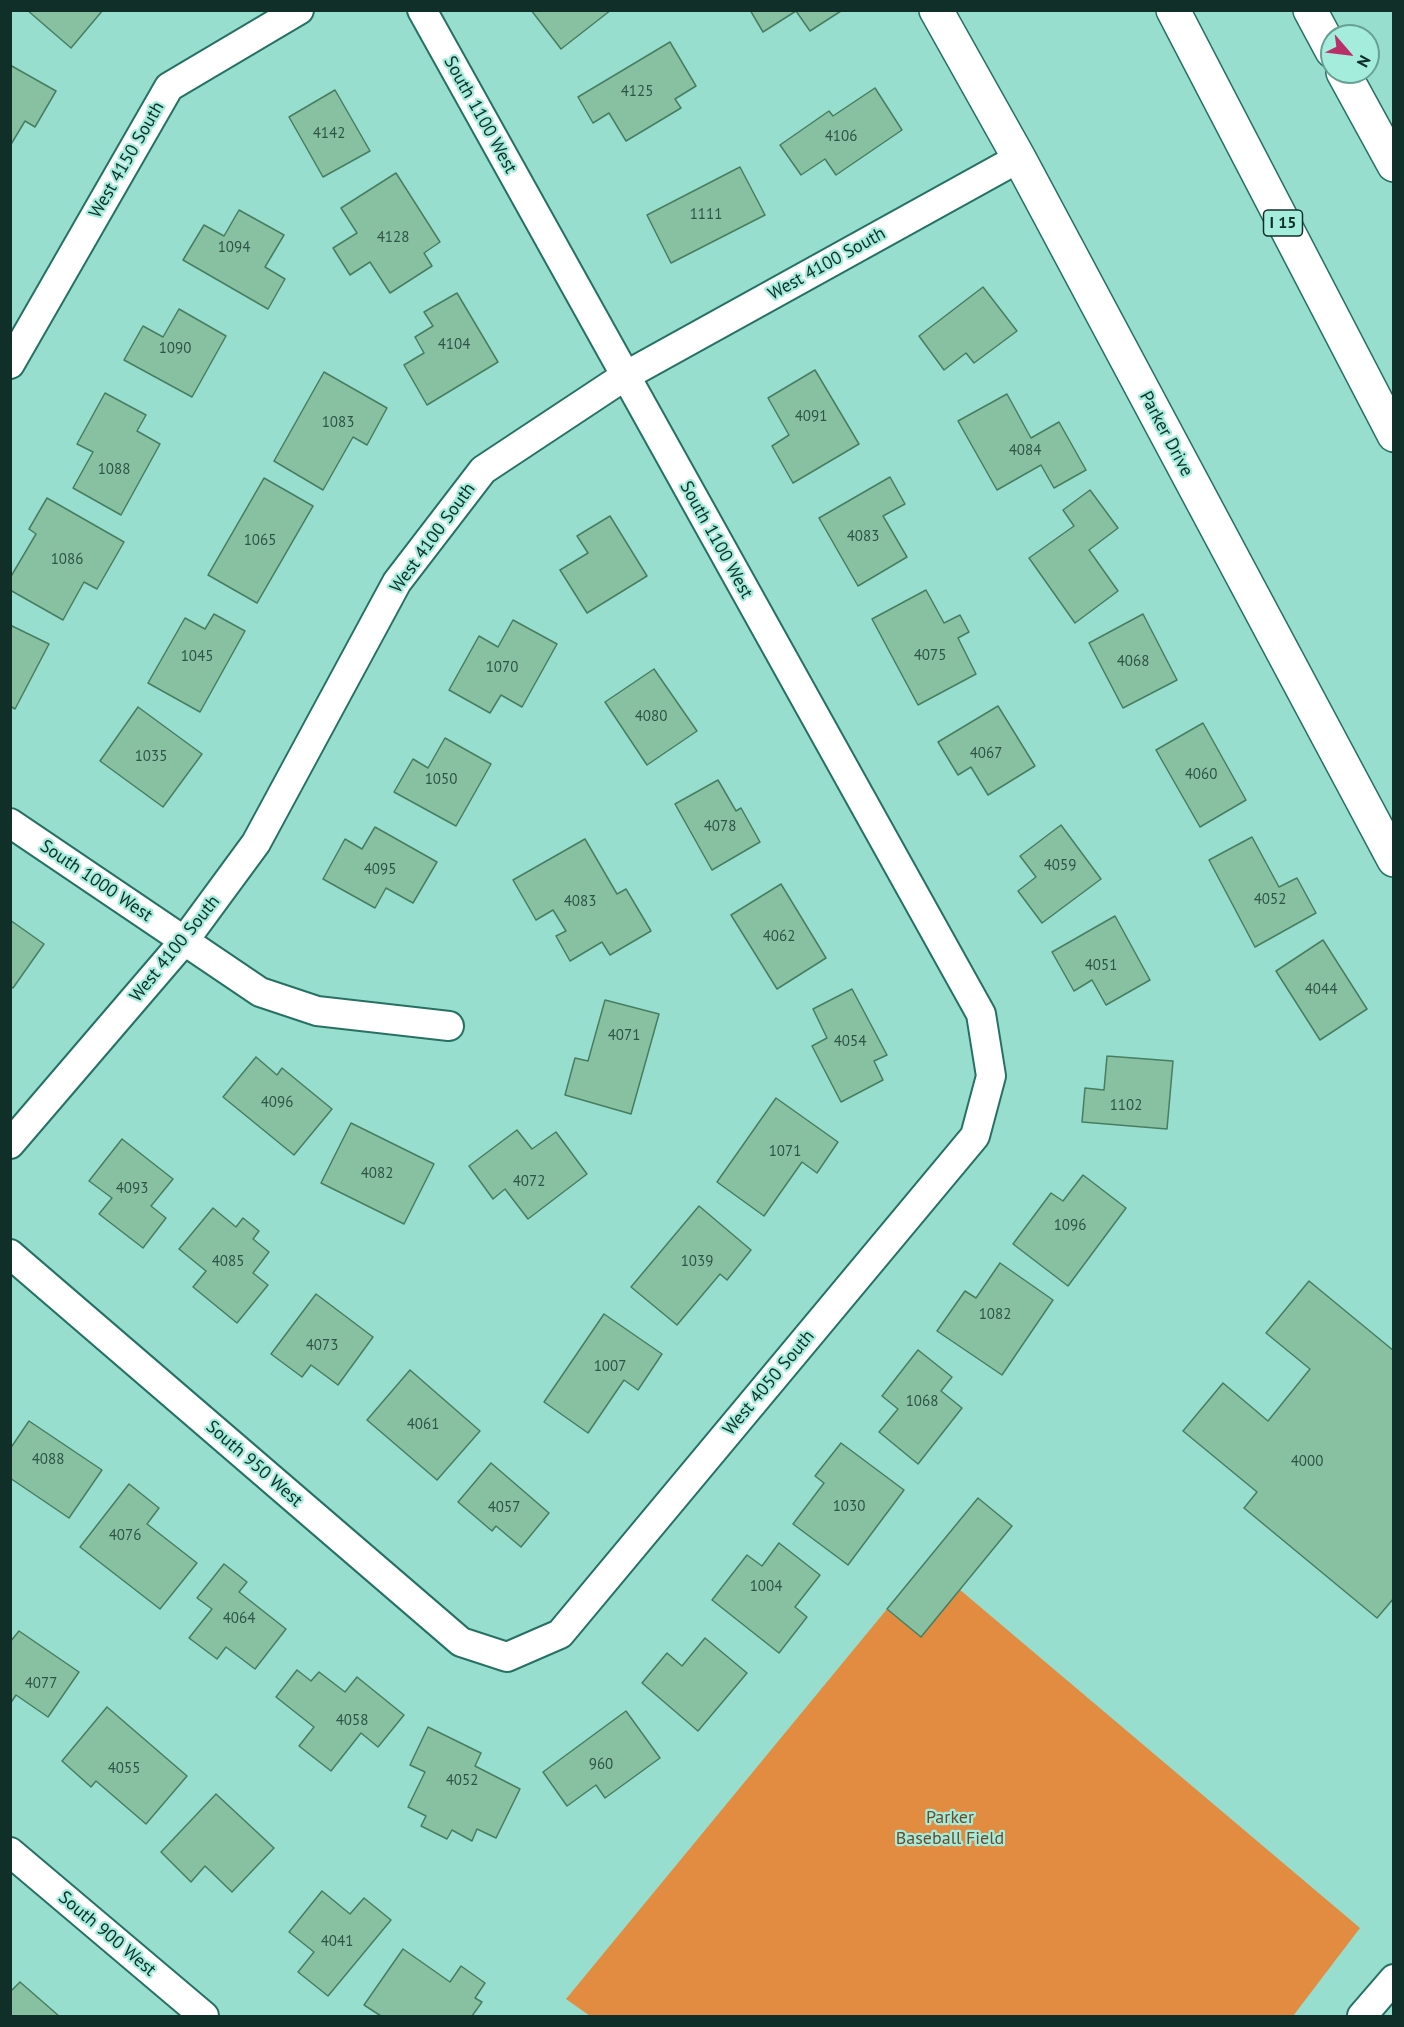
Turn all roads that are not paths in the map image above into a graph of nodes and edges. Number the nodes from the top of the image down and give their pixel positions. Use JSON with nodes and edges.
{"nodes":[{"id":1,"x":299,"y":10,"type":"edge"},
{"id":2,"x":422,"y":10,"type":"edge"},
{"id":3,"x":936,"y":10,"type":"edge"},
{"id":4,"x":1173,"y":10,"type":"edge"},
{"id":5,"x":1310,"y":10,"type":"edge"},
{"id":6,"x":1320,"y":29,"type":"edge"},
{"id":7,"x":1350,"y":84,"type":"edge"},
{"id":8,"x":1019,"y":158,"type":"junction"},
{"id":9,"x":1394,"y":165,"type":"edge"},
{"id":10,"x":10,"y":364,"type":"edge"},
{"id":11,"x":625,"y":376,"type":"junction"},
{"id":12,"x":1394,"y":435,"type":"edge"},
{"id":13,"x":10,"y":823,"type":"edge"},
{"id":14,"x":1394,"y":860,"type":"edge"},
{"id":15,"x":184,"y":941,"type":"junction"},
{"id":16,"x":449,"y":1026,"type":"dead end"},
{"id":17,"x":991,"y":1076,"type":"joint"},
{"id":18,"x":10,"y":1144,"type":"edge"},
{"id":19,"x":10,"y":1254,"type":"edge"},
{"id":20,"x":507,"y":1658,"type":"joint"},
{"id":21,"x":15,"y":1864,"type":"edge"},
{"id":22,"x":1394,"y":1979,"type":"edge"},
{"id":23,"x":204,"y":2016,"type":"edge"},
{"id":24,"x":1362,"y":2016,"type":"edge"}],
"edges":[{"from":1,"to":10,"type":"street","name":"West 4150 South"},
{"from":2,"to":11,"type":"street","name":"South 1100 West"},
{"from":3,"to":8,"type":"main road","name":"Parker Drive"},
{"from":4,"to":12,"type":"main road","number":"I 15"},
{"from":5,"to":6,"type":"main road"},
{"from":7,"to":9,"type":"main road"},
{"from":8,"to":11,"type":"street","name":"West 4100 South"},
{"from":8,"to":14,"type":"main road","name":"Parker Drive"},
{"from":11,"to":15,"type":"street","name":"West 4100 South"},
{"from":11,"to":17,"type":"street","name":"South 1100 West"},
{"from":13,"to":15,"type":"street","name":"South 1000 West"},
{"from":15,"to":16,"type":"street","name":"South 1000 West"},
{"from":15,"to":18,"type":"street","name":"West 4100 South"},
{"from":17,"to":20,"type":"street","name":"West 4050 South"},
{"from":19,"to":20,"type":"street","name":"South 950 West"},
{"from":21,"to":23,"type":"street","name":"South 900 West"},
{"from":22,"to":24,"type":"street"}]}
